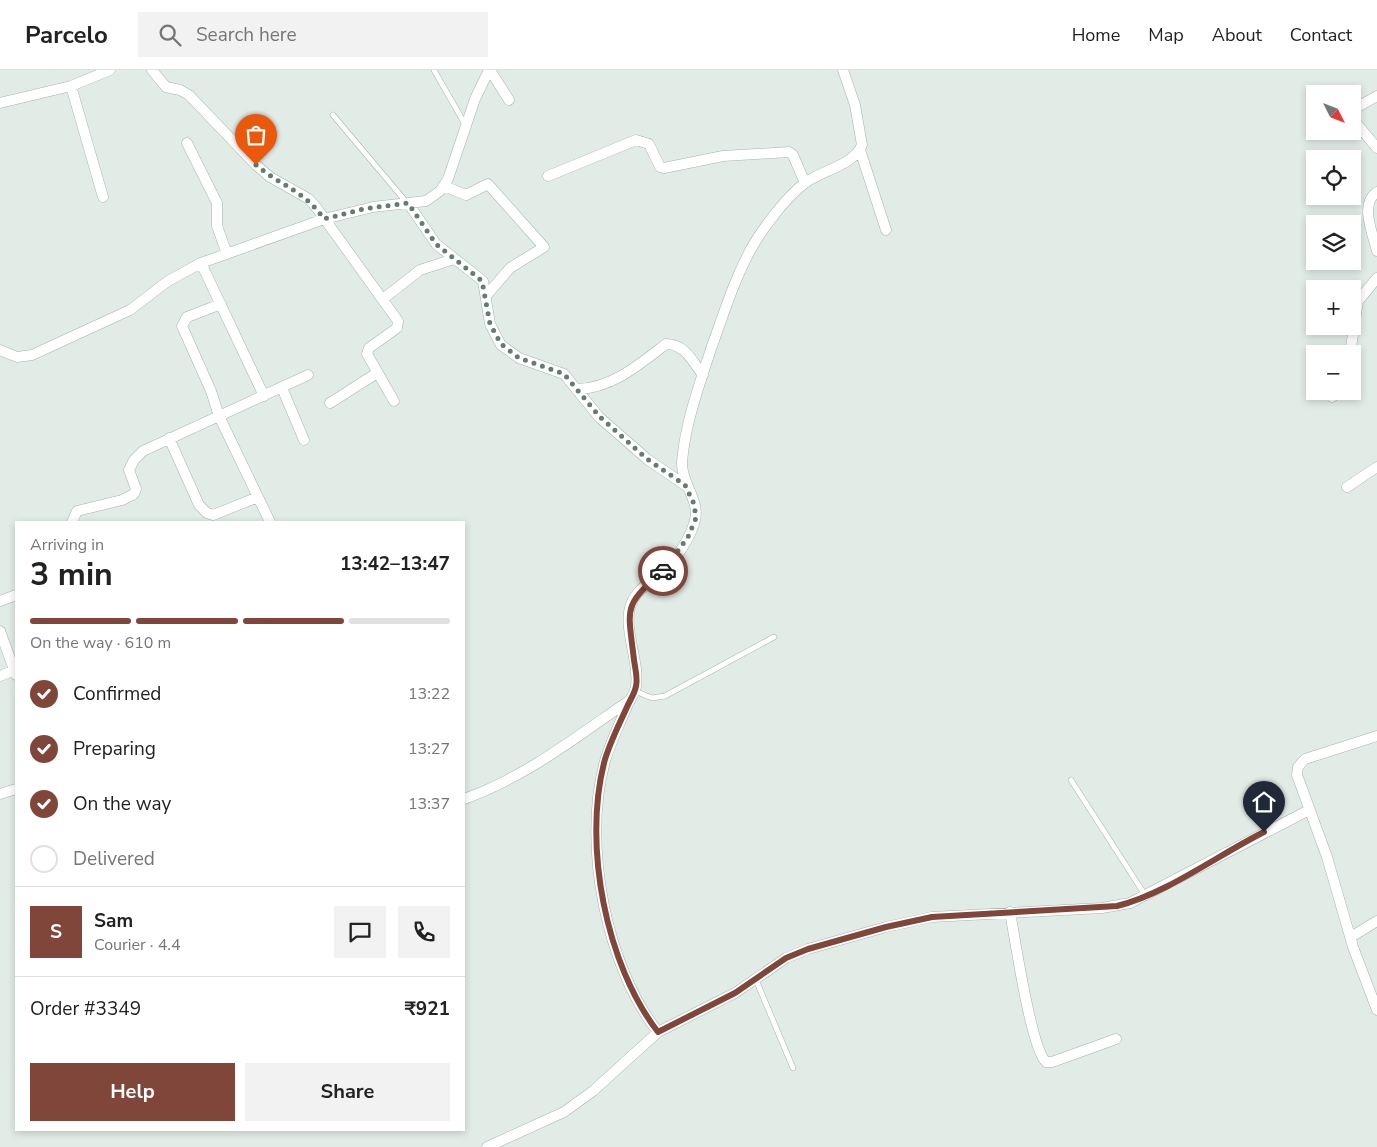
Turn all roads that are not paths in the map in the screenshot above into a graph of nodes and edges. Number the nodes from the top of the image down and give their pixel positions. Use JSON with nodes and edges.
{"nodes":[{"id":1,"x":110,"y":70,"type":"edge"},
{"id":2,"x":152,"y":70,"type":"edge"},
{"id":3,"x":434,"y":70,"type":"edge"},
{"id":4,"x":489,"y":70,"type":"edge"},
{"id":5,"x":842,"y":70,"type":"edge"},
{"id":6,"x":71,"y":86,"type":"junction"},
{"id":7,"x":1377,"y":96,"type":"edge"},
{"id":8,"x":509,"y":100,"type":"dead end"},
{"id":9,"x":0,"y":103,"type":"edge"},
{"id":10,"x":1361,"y":105,"type":"edge"},
{"id":11,"x":333,"y":115,"type":"dead end"},
{"id":12,"x":466,"y":126,"type":"junction"},
{"id":13,"x":1361,"y":129,"type":"edge"},
{"id":14,"x":187,"y":143,"type":"dead end"},
{"id":15,"x":1377,"y":148,"type":"edge"},
{"id":16,"x":860,"y":150,"type":"junction"},
{"id":17,"x":548,"y":176,"type":"dead end"},
{"id":18,"x":805,"y":183,"type":"junction"},
{"id":19,"x":444,"y":186,"type":"junction"},
{"id":20,"x":1377,"y":192,"type":"edge"},
{"id":21,"x":103,"y":197,"type":"dead end"},
{"id":22,"x":408,"y":203,"type":"junction"},
{"id":23,"x":324,"y":219,"type":"junction"},
{"id":24,"x":886,"y":230,"type":"dead end"},
{"id":25,"x":1377,"y":251,"type":"edge"},
{"id":26,"x":227,"y":254,"type":"junction"},
{"id":27,"x":454,"y":259,"type":"junction"},
{"id":28,"x":201,"y":263,"type":"junction"},
{"id":29,"x":1377,"y":278,"type":"edge"},
{"id":30,"x":486,"y":296,"type":"junction"},
{"id":31,"x":383,"y":299,"type":"junction"},
{"id":32,"x":221,"y":304,"type":"junction"},
{"id":33,"x":1351,"y":345,"type":"edge"},
{"id":34,"x":0,"y":350,"type":"edge"},
{"id":35,"x":377,"y":373,"type":"junction"},
{"id":36,"x":308,"y":375,"type":"dead end"},
{"id":37,"x":702,"y":375,"type":"junction"},
{"id":38,"x":282,"y":388,"type":"junction"},
{"id":39,"x":577,"y":389,"type":"junction"},
{"id":40,"x":264,"y":396,"type":"junction"},
{"id":41,"x":394,"y":401,"type":"dead end"},
{"id":42,"x":330,"y":402,"type":"dead end"},
{"id":43,"x":219,"y":416,"type":"junction"},
{"id":44,"x":169,"y":438,"type":"junction"},
{"id":45,"x":304,"y":440,"type":"dead end"},
{"id":46,"x":1377,"y":467,"type":"edge"},
{"id":47,"x":685,"y":485,"type":"junction"},
{"id":48,"x":1348,"y":488,"type":"dead end"},
{"id":49,"x":258,"y":497,"type":"junction"},
{"id":50,"x":72,"y":521,"type":"edge"},
{"id":51,"x":270,"y":521,"type":"edge"},
{"id":52,"x":15,"y":595,"type":"edge"},
{"id":53,"x":0,"y":601,"type":"edge"},
{"id":54,"x":0,"y":631,"type":"edge"},
{"id":55,"x":774,"y":637,"type":"dead end"},
{"id":56,"x":15,"y":673,"type":"edge"},
{"id":57,"x":0,"y":676,"type":"edge"},
{"id":58,"x":633,"y":695,"type":"junction"},
{"id":59,"x":1377,"y":736,"type":"edge"},
{"id":60,"x":1071,"y":780,"type":"dead end"},
{"id":61,"x":15,"y":789,"type":"edge"},
{"id":62,"x":0,"y":794,"type":"edge"},
{"id":63,"x":465,"y":800,"type":"edge"},
{"id":64,"x":1309,"y":810,"type":"junction"},
{"id":65,"x":1146,"y":896,"type":"junction"},
{"id":66,"x":1010,"y":912,"type":"junction"},
{"id":67,"x":1377,"y":921,"type":"edge"},
{"id":68,"x":1351,"y":937,"type":"junction"},
{"id":69,"x":756,"y":980,"type":"junction"},
{"id":70,"x":1377,"y":1010,"type":"edge"},
{"id":71,"x":658,"y":1032,"type":"junction"},
{"id":72,"x":1116,"y":1039,"type":"dead end"},
{"id":73,"x":793,"y":1068,"type":"dead end"},
{"id":74,"x":487,"y":1147,"type":"edge"}],
"edges":[{"from":1,"to":6,"type":"street"},
{"from":2,"to":23,"type":"street"},
{"from":3,"to":12,"type":"lane"},
{"from":4,"to":8,"type":"street"},
{"from":4,"to":12,"type":"street"},
{"from":5,"to":16,"type":"street"},
{"from":6,"to":9,"type":"street"},
{"from":6,"to":21,"type":"street"},
{"from":7,"to":10,"type":"street"},
{"from":11,"to":22,"type":"lane"},
{"from":12,"to":19,"type":"street"},
{"from":13,"to":15,"type":"street"},
{"from":14,"to":26,"type":"street"},
{"from":16,"to":18,"type":"street"},
{"from":16,"to":24,"type":"street"},
{"from":17,"to":18,"type":"street"},
{"from":18,"to":37,"type":"street"},
{"from":19,"to":22,"type":"street"},
{"from":19,"to":30,"type":"street"},
{"from":20,"to":25,"type":"street"},
{"from":22,"to":23,"type":"street"},
{"from":22,"to":27,"type":"street"},
{"from":23,"to":26,"type":"street"},
{"from":23,"to":31,"type":"street"},
{"from":26,"to":28,"type":"street"},
{"from":27,"to":30,"type":"street"},
{"from":27,"to":31,"type":"street"},
{"from":28,"to":32,"type":"street"},
{"from":28,"to":34,"type":"street"},
{"from":29,"to":33,"type":"street"},
{"from":30,"to":39,"type":"street"},
{"from":31,"to":35,"type":"street"},
{"from":32,"to":40,"type":"street"},
{"from":32,"to":43,"type":"street"},
{"from":35,"to":41,"type":"street"},
{"from":35,"to":42,"type":"street"},
{"from":36,"to":38,"type":"street"},
{"from":37,"to":39,"type":"street"},
{"from":37,"to":47,"type":"street"},
{"from":38,"to":40,"type":"street"},
{"from":38,"to":45,"type":"street"},
{"from":39,"to":47,"type":"street"},
{"from":40,"to":43,"type":"street"},
{"from":43,"to":44,"type":"street"},
{"from":43,"to":49,"type":"street"},
{"from":44,"to":49,"type":"street"},
{"from":44,"to":50,"type":"street"},
{"from":46,"to":48,"type":"street"},
{"from":47,"to":58,"type":"street"},
{"from":49,"to":51,"type":"street"},
{"from":52,"to":53,"type":"street"},
{"from":54,"to":56,"type":"street"},
{"from":55,"to":58,"type":"lane"},
{"from":56,"to":57,"type":"street"},
{"from":58,"to":63,"type":"street"},
{"from":58,"to":71,"type":"street"},
{"from":59,"to":64,"type":"street"},
{"from":60,"to":65,"type":"lane"},
{"from":61,"to":62,"type":"street"},
{"from":64,"to":65,"type":"street"},
{"from":64,"to":68,"type":"street"},
{"from":65,"to":66,"type":"street"},
{"from":66,"to":69,"type":"street"},
{"from":66,"to":72,"type":"street"},
{"from":67,"to":68,"type":"street"},
{"from":68,"to":70,"type":"street"},
{"from":69,"to":71,"type":"street"},
{"from":69,"to":73,"type":"lane"},
{"from":71,"to":74,"type":"street"}]}
